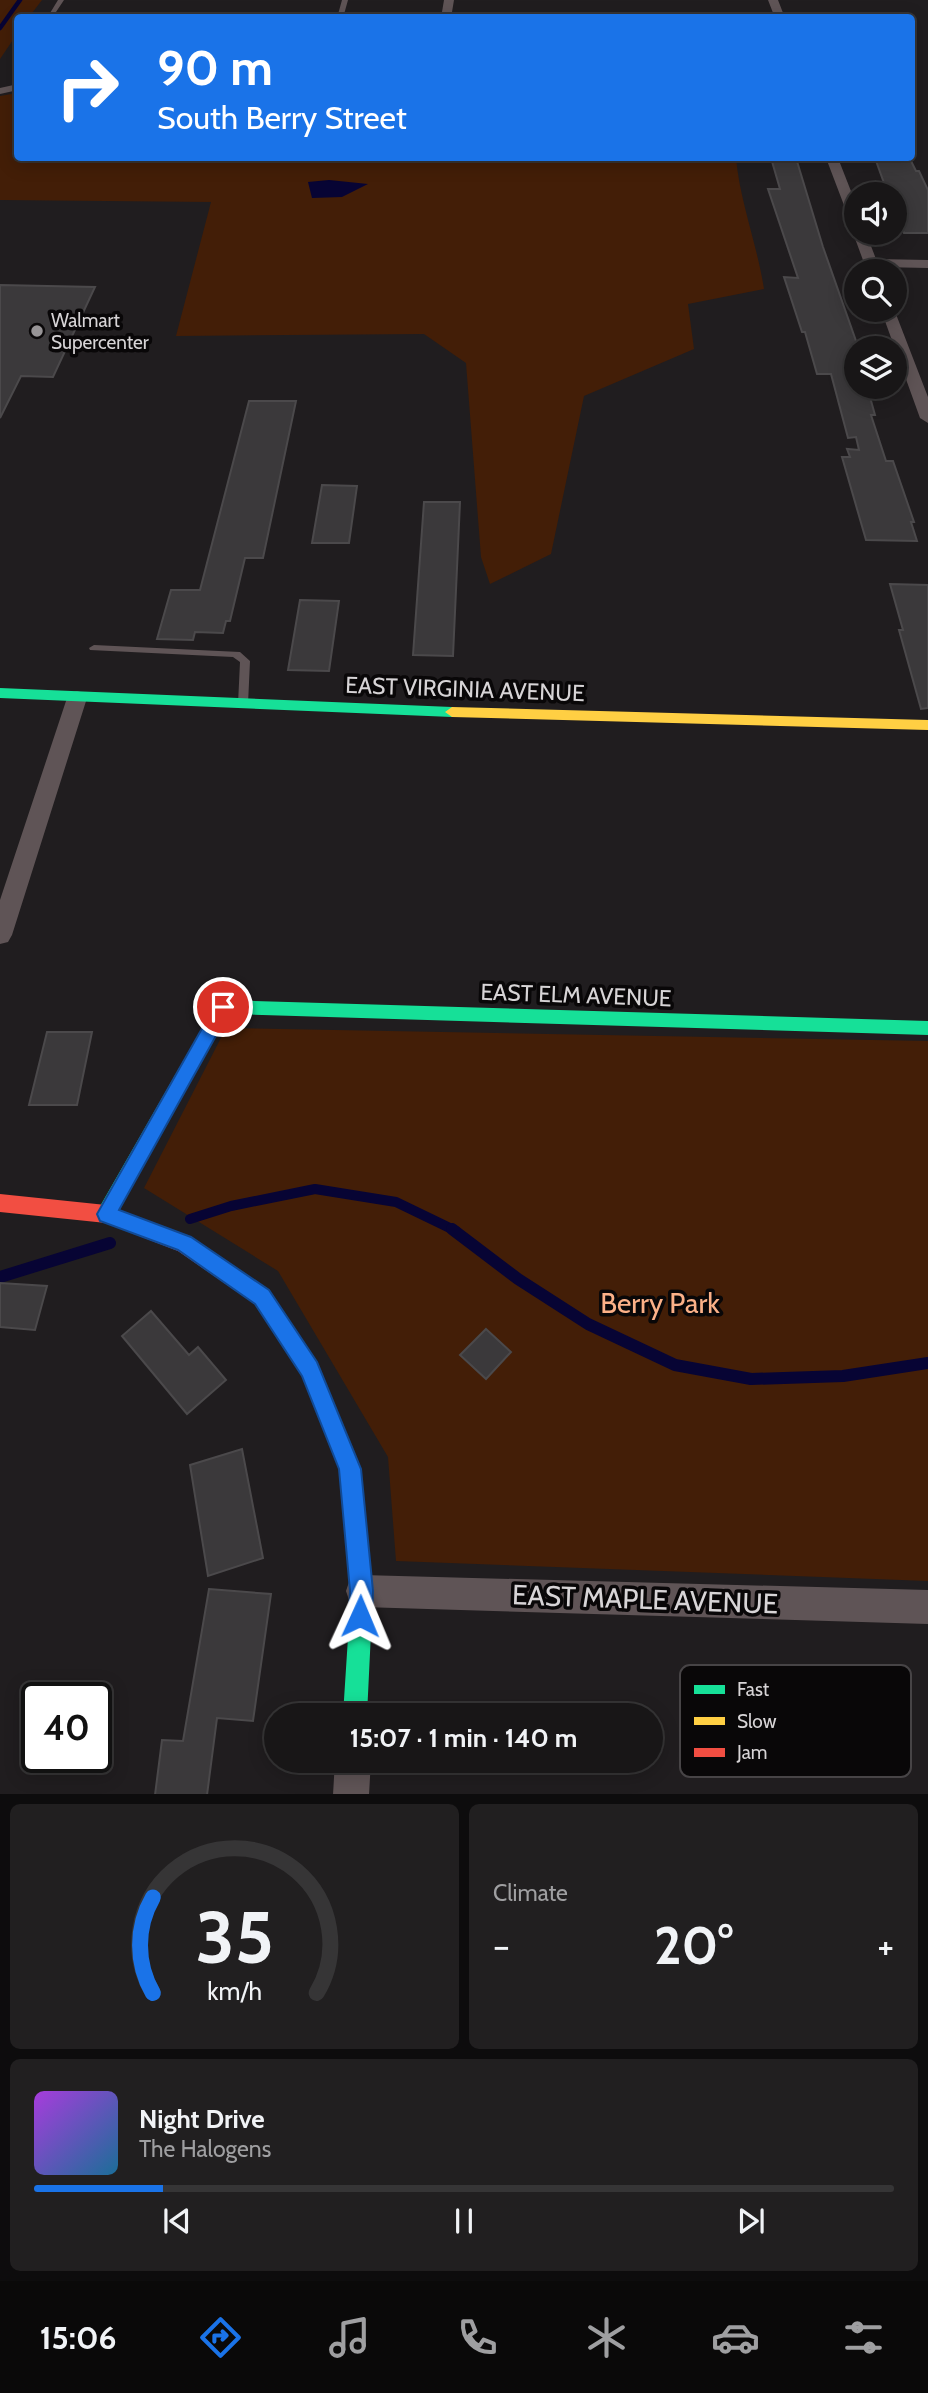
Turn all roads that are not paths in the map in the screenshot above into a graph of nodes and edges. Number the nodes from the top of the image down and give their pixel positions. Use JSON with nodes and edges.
{"nodes":[{"id":1,"x":833,"y":161,"type":"edge"},
{"id":2,"x":844,"y":190,"type":"edge"},
{"id":3,"x":928,"y":264,"type":"edge"},
{"id":4,"x":907,"y":265,"type":"edge"},
{"id":5,"x":892,"y":322,"type":"edge"},
{"id":6,"x":928,"y":418,"type":"edge"},
{"id":7,"x":94,"y":648,"type":"dead end"},
{"id":8,"x":0,"y":693,"type":"edge"},
{"id":9,"x":77,"y":698,"type":"junction"},
{"id":10,"x":243,"y":704,"type":"junction"},
{"id":11,"x":928,"y":725,"type":"edge"},
{"id":12,"x":0,"y":935,"type":"edge"},
{"id":13,"x":928,"y":1028,"type":"edge"},
{"id":14,"x":0,"y":1203,"type":"edge"},
{"id":15,"x":106,"y":1214,"type":"junction"},
{"id":16,"x":362,"y":1591,"type":"junction"},
{"id":17,"x":928,"y":1607,"type":"edge"},
{"id":18,"x":356,"y":1703,"type":"edge"},
{"id":19,"x":352,"y":1773,"type":"edge"},
{"id":20,"x":351,"y":1794,"type":"edge"}],
"edges":[{"from":1,"to":2,"type":"street"},
{"from":3,"to":4,"type":"street"},
{"from":5,"to":6,"type":"street"},
{"from":7,"to":10,"type":"lane"},
{"from":8,"to":9,"type":"street","name":"EAST VIRGINIA AVENUE"},
{"from":9,"to":10,"type":"street","name":"EAST VIRGINIA AVENUE"},
{"from":9,"to":12,"type":"street"},
{"from":10,"to":11,"type":"street","name":"EAST VIRGINIA AVENUE"},
{"from":13,"to":15,"type":"street","name":"EAST ELM AVENUE"},
{"from":14,"to":15,"type":"street"},
{"from":15,"to":16,"type":"street"},
{"from":16,"to":17,"type":"street","name":"EAST MAPLE AVENUE"},
{"from":16,"to":18,"type":"street"},
{"from":19,"to":20,"type":"street"}]}
